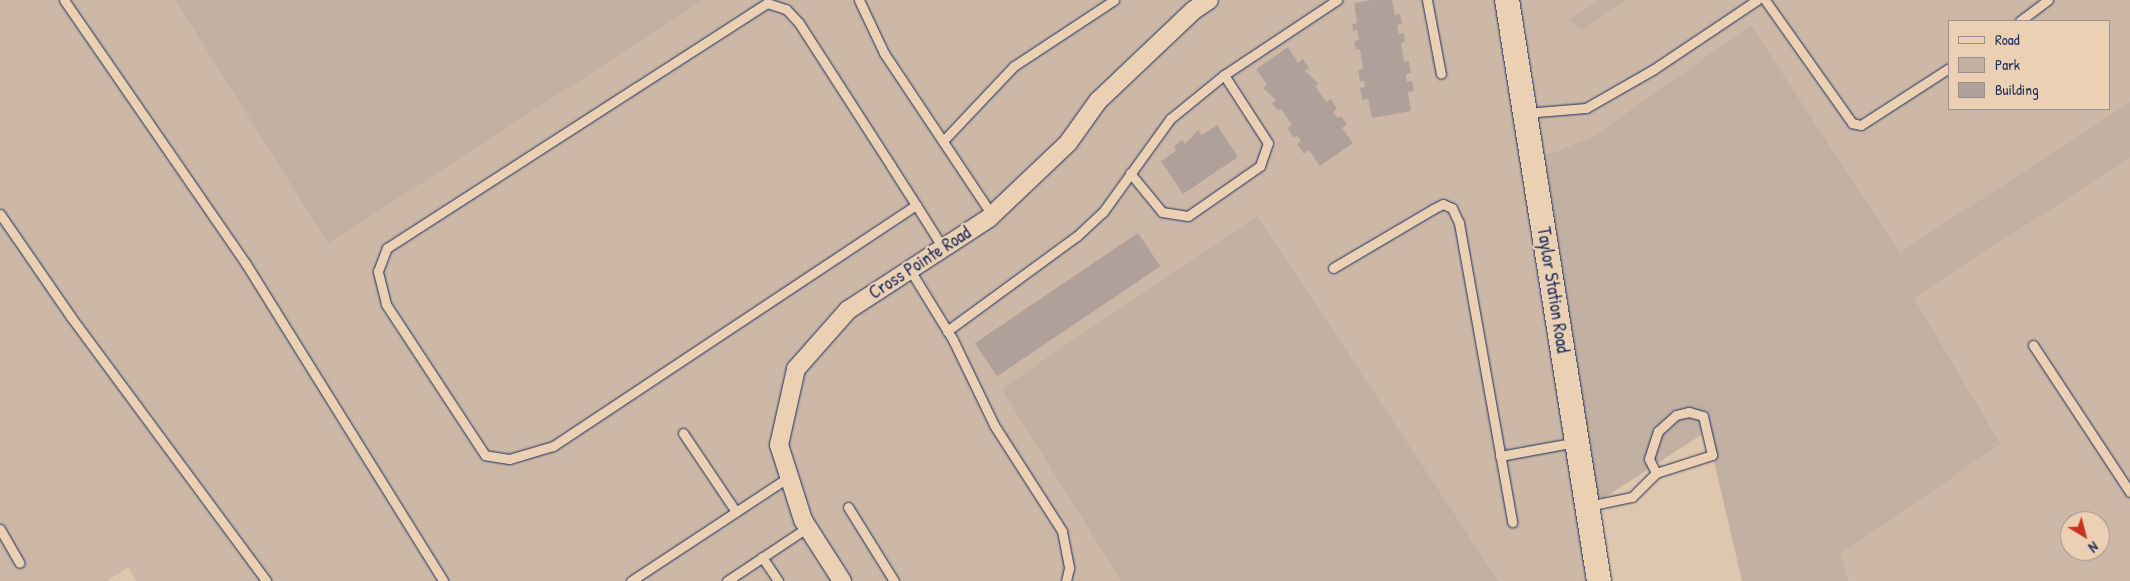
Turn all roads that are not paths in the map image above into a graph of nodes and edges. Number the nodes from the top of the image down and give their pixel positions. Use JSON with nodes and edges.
{"nodes":[{"id":1,"x":64,"y":0,"type":"edge"},
{"id":2,"x":859,"y":0,"type":"edge"},
{"id":3,"x":1114,"y":0,"type":"edge"},
{"id":4,"x":1209,"y":0,"type":"edge"},
{"id":5,"x":1337,"y":0,"type":"edge"},
{"id":6,"x":1427,"y":0,"type":"edge"},
{"id":7,"x":1507,"y":0,"type":"edge"},
{"id":8,"x":1757,"y":0,"type":"edge"},
{"id":9,"x":1765,"y":0,"type":"edge"},
{"id":10,"x":2048,"y":0,"type":"edge"},
{"id":11,"x":2021,"y":20,"type":"edge"},
{"id":12,"x":1948,"y":69,"type":"edge"},
{"id":13,"x":1224,"y":74,"type":"junction"},
{"id":14,"x":1440,"y":74,"type":"dead end"},
{"id":15,"x":1525,"y":113,"type":"junction"},
{"id":16,"x":943,"y":141,"type":"junction"},
{"id":17,"x":1130,"y":173,"type":"junction"},
{"id":18,"x":916,"y":205,"type":"junction"},
{"id":19,"x":0,"y":214,"type":"edge"},
{"id":20,"x":992,"y":215,"type":"junction"},
{"id":21,"x":943,"y":248,"type":"junction"},
{"id":22,"x":1334,"y":268,"type":"dead end"},
{"id":23,"x":910,"y":270,"type":"junction"},
{"id":24,"x":947,"y":330,"type":"junction"},
{"id":25,"x":2033,"y":345,"type":"dead end"},
{"id":26,"x":684,"y":433,"type":"dead end"},
{"id":27,"x":1577,"y":441,"type":"junction"},
{"id":28,"x":1500,"y":456,"type":"junction"},
{"id":29,"x":1656,"y":473,"type":"junction"},
{"id":30,"x":789,"y":477,"type":"junction"},
{"id":31,"x":2130,"y":492,"type":"edge"},
{"id":32,"x":1588,"y":506,"type":"junction"},
{"id":33,"x":848,"y":507,"type":"dead end"},
{"id":34,"x":736,"y":512,"type":"junction"},
{"id":35,"x":1512,"y":522,"type":"dead end"},
{"id":36,"x":808,"y":527,"type":"junction"},
{"id":37,"x":0,"y":529,"type":"edge"},
{"id":38,"x":762,"y":557,"type":"junction"},
{"id":39,"x":20,"y":564,"type":"dead end"},
{"id":40,"x":266,"y":581,"type":"edge"},
{"id":41,"x":443,"y":581,"type":"edge"},
{"id":42,"x":631,"y":581,"type":"edge"},
{"id":43,"x":726,"y":581,"type":"edge"},
{"id":44,"x":778,"y":581,"type":"edge"},
{"id":45,"x":842,"y":581,"type":"edge"},
{"id":46,"x":894,"y":581,"type":"edge"},
{"id":47,"x":1066,"y":581,"type":"edge"},
{"id":48,"x":1599,"y":581,"type":"edge"}],
"edges":[{"from":1,"to":41,"type":"lane"},
{"from":2,"to":16,"type":"lane"},
{"from":3,"to":16,"type":"lane"},
{"from":4,"to":20,"type":"street","name":"Cross Pointe Road"},
{"from":5,"to":13,"type":"lane"},
{"from":6,"to":14,"type":"lane"},
{"from":7,"to":15,"type":"main road","name":"Taylor Station Road"},
{"from":8,"to":15,"type":"lane"},
{"from":9,"to":12,"type":"lane"},
{"from":10,"to":11,"type":"lane"},
{"from":13,"to":17,"type":"lane"},
{"from":13,"to":17,"type":"lane"},
{"from":15,"to":27,"type":"main road","name":"Taylor Station Road"},
{"from":16,"to":20,"type":"lane"},
{"from":17,"to":24,"type":"lane"},
{"from":18,"to":18,"type":"lane"},
{"from":18,"to":21,"type":"lane"},
{"from":19,"to":40,"type":"lane"},
{"from":20,"to":21,"type":"street","name":"Cross Pointe Road"},
{"from":21,"to":23,"type":"street","name":"Cross Pointe Road"},
{"from":22,"to":28,"type":"lane"},
{"from":23,"to":24,"type":"lane"},
{"from":23,"to":30,"type":"street","name":"Cross Pointe Road"},
{"from":24,"to":47,"type":"lane"},
{"from":25,"to":31,"type":"lane"},
{"from":26,"to":34,"type":"lane"},
{"from":27,"to":28,"type":"lane"},
{"from":27,"to":32,"type":"main road","name":"Taylor Station Road"},
{"from":28,"to":35,"type":"lane"},
{"from":29,"to":29,"type":"lane"},
{"from":29,"to":32,"type":"lane"},
{"from":30,"to":34,"type":"lane"},
{"from":30,"to":36,"type":"street","name":"Cross Pointe Road"},
{"from":32,"to":48,"type":"main road","name":"Taylor Station Road"},
{"from":33,"to":46,"type":"lane"},
{"from":34,"to":42,"type":"lane"},
{"from":36,"to":38,"type":"lane"},
{"from":36,"to":45,"type":"street","name":"Cross Pointe Road"},
{"from":37,"to":39,"type":"lane"},
{"from":38,"to":43,"type":"lane"},
{"from":38,"to":44,"type":"lane"}]}
